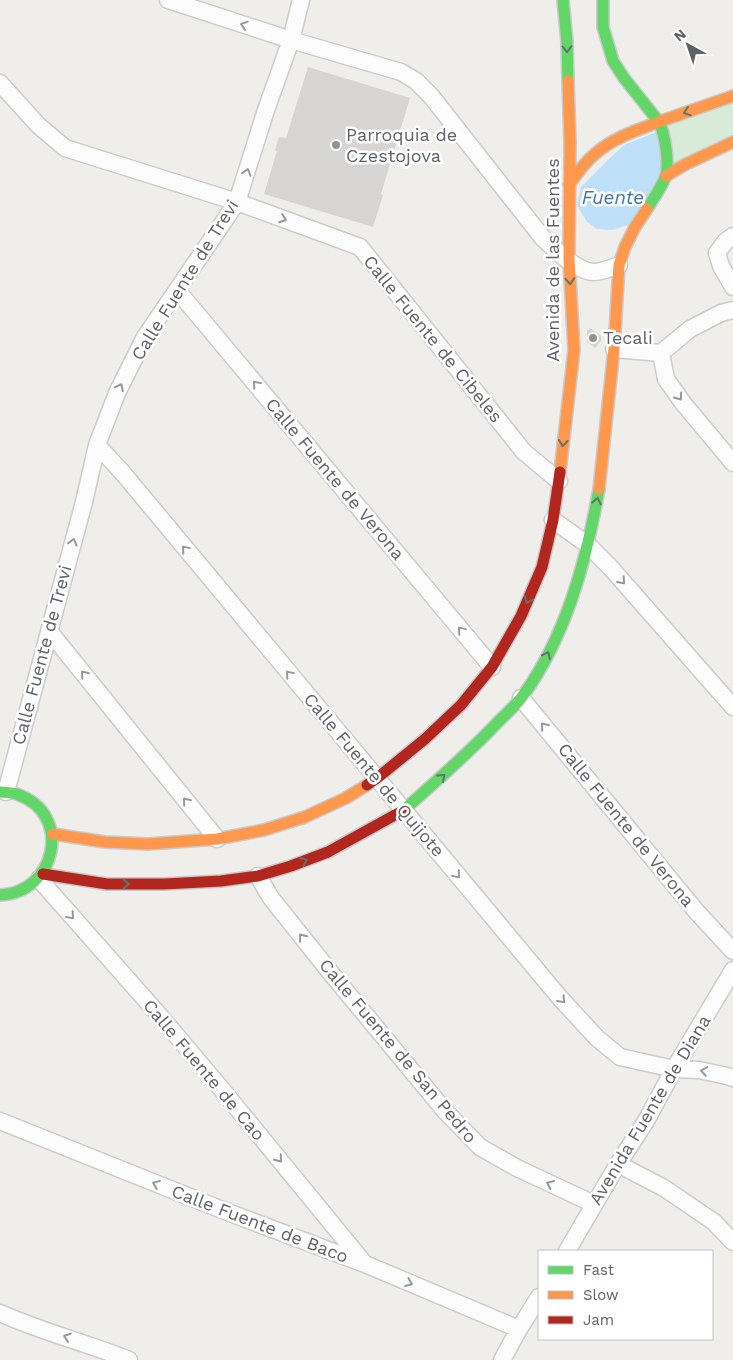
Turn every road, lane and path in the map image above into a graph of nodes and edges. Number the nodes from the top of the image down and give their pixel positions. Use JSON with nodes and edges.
{"nodes":[{"id":1,"x":168,"y":0,"type":"edge"},
{"id":2,"x":301,"y":0,"type":"edge"},
{"id":3,"x":563,"y":0,"type":"edge"},
{"id":4,"x":603,"y":0,"type":"edge"},
{"id":5,"x":290,"y":40,"type":"junction"},
{"id":6,"x":0,"y":83,"type":"edge"},
{"id":7,"x":733,"y":96,"type":"edge"},
{"id":8,"x":659,"y":122,"type":"junction"},
{"id":9,"x":733,"y":142,"type":"edge"},
{"id":10,"x":666,"y":176,"type":"junction"},
{"id":11,"x":569,"y":185,"type":"junction"},
{"id":12,"x":237,"y":202,"type":"junction"},
{"id":13,"x":733,"y":236,"type":"edge"},
{"id":14,"x":569,"y":260,"type":"junction"},
{"id":15,"x":619,"y":264,"type":"junction"},
{"id":16,"x":733,"y":287,"type":"edge"},
{"id":17,"x":177,"y":290,"type":"junction"},
{"id":18,"x":733,"y":310,"type":"edge"},
{"id":19,"x":614,"y":349,"type":"junction"},
{"id":20,"x":661,"y":353,"type":"junction"},
{"id":21,"x":96,"y":445,"type":"junction"},
{"id":22,"x":733,"y":463,"type":"edge"},
{"id":23,"x":559,"y":480,"type":"junction"},
{"id":24,"x":553,"y":520,"type":"junction"},
{"id":25,"x":588,"y":545,"type":"junction"},
{"id":26,"x":49,"y":631,"type":"junction"},
{"id":27,"x":492,"y":667,"type":"junction"},
{"id":28,"x":521,"y":698,"type":"junction"},
{"id":29,"x":733,"y":707,"type":"edge"},
{"id":30,"x":376,"y":778,"type":"junction"},
{"id":31,"x":3,"y":792,"type":"edge"},
{"id":32,"x":403,"y":811,"type":"junction"},
{"id":33,"x":53,"y":834,"type":"junction"},
{"id":34,"x":217,"y":839,"type":"junction"},
{"id":35,"x":41,"y":876,"type":"junction"},
{"id":36,"x":258,"y":876,"type":"junction"},
{"id":37,"x":1,"y":899,"type":"edge"},
{"id":38,"x":733,"y":950,"type":"edge"},
{"id":39,"x":733,"y":970,"type":"edge"},
{"id":40,"x":674,"y":1069,"type":"junction"},
{"id":41,"x":733,"y":1078,"type":"edge"},
{"id":42,"x":0,"y":1121,"type":"edge"},
{"id":43,"x":618,"y":1164,"type":"junction"},
{"id":44,"x":594,"y":1204,"type":"junction"},
{"id":45,"x":733,"y":1242,"type":"edge"},
{"id":46,"x":568,"y":1250,"type":"edge"},
{"id":47,"x":365,"y":1264,"type":"junction"},
{"id":48,"x":538,"y":1298,"type":"edge"},
{"id":49,"x":0,"y":1313,"type":"edge"},
{"id":50,"x":519,"y":1329,"type":"junction"},
{"id":51,"x":102,"y":1354,"type":"edge"},
{"id":52,"x":130,"y":1360,"type":"edge"},
{"id":53,"x":502,"y":1360,"type":"edge"}],
"edges":[{"from":5,"to":1,"type":"street","one_way":true},
{"from":2,"to":5,"type":"street","name":"Calle Fuente de Trevi"},
{"from":3,"to":11,"type":"main road","name":"Avenida de las Fuentes","one_way":true},
{"from":4,"to":8,"type":"main road"},
{"from":12,"to":5,"type":"street","name":"Calle Fuente de Trevi","one_way":true},
{"from":5,"to":14,"type":"street"},
{"from":6,"to":12,"type":"street","name":"Calle Fuente de Cibeles"},
{"from":7,"to":8,"type":"main road","one_way":true},
{"from":8,"to":10,"type":"main road"},
{"from":8,"to":11,"type":"main road"},
{"from":9,"to":10,"type":"main road"},
{"from":10,"to":15,"type":"main road"},
{"from":11,"to":14,"type":"main road","name":"Avenida de las Fuentes"},
{"from":12,"to":17,"type":"street","name":"Calle Fuente de Trevi"},
{"from":12,"to":23,"type":"street","name":"Calle Fuente de Cibeles","one_way":true},
{"from":13,"to":16,"type":"street"},
{"from":14,"to":15,"type":"street"},
{"from":14,"to":23,"type":"main road","name":"Avenida de las Fuentes","one_way":true},
{"from":15,"to":19,"type":"main road"},
{"from":21,"to":17,"type":"street","name":"Calle Fuente de Trevi","one_way":true},
{"from":27,"to":17,"type":"street","name":"Calle Fuente de Verona","one_way":true},
{"from":18,"to":20,"type":"street"},
{"from":19,"to":20,"type":"street"},
{"from":25,"to":19,"type":"main road","one_way":true},
{"from":20,"to":22,"type":"street","one_way":true},
{"from":26,"to":21,"type":"street","name":"Calle Fuente de Trevi","one_way":true},
{"from":30,"to":21,"type":"street","name":"Calle Fuente de Quijote","one_way":true},
{"from":23,"to":24,"type":"main road","name":"Avenida de las Fuentes"},
{"from":24,"to":25,"type":"street"},
{"from":24,"to":27,"type":"main road","name":"Avenida de las Fuentes","one_way":true},
{"from":28,"to":25,"type":"main road","one_way":true},
{"from":25,"to":29,"type":"street","one_way":true},
{"from":26,"to":31,"type":"street","name":"Calle Fuente de Trevi"},
{"from":34,"to":26,"type":"street","one_way":true},
{"from":27,"to":30,"type":"main road","name":"Avenida de las Fuentes"},
{"from":32,"to":28,"type":"main road","one_way":true},
{"from":38,"to":28,"type":"street","name":"Calle Fuente de Verona","one_way":true},
{"from":30,"to":32,"type":"street","name":"Calle Fuente de Quijote"},
{"from":30,"to":34,"type":"main road","name":"Avenida de las Fuentes"},
{"from":31,"to":33,"type":"main road"},
{"from":36,"to":32,"type":"main road","one_way":true},
{"from":32,"to":40,"type":"street","name":"Calle Fuente de Quijote","one_way":true},
{"from":33,"to":34,"type":"main road","name":"Avenida de las Fuentes"},
{"from":33,"to":35,"type":"main road"},
{"from":35,"to":36,"type":"main road","one_way":true},
{"from":35,"to":37,"type":"main road"},
{"from":35,"to":47,"type":"street","name":"Calle Fuente de Cao","one_way":true},
{"from":44,"to":36,"type":"street","name":"Calle Fuente de San Pedro","one_way":true},
{"from":39,"to":40,"type":"street","name":"Avenida Fuente de Diana"},
{"from":41,"to":40,"type":"street","name":"Calle Fuente de Quijote","one_way":true},
{"from":40,"to":43,"type":"street","name":"Avenida Fuente de Diana"},
{"from":47,"to":42,"type":"street","name":"Calle Fuente de Baco","one_way":true},
{"from":43,"to":44,"type":"street","name":"Avenida Fuente de Diana"},
{"from":43,"to":45,"type":"street"},
{"from":44,"to":46,"type":"street","name":"Avenida Fuente de Diana"},
{"from":47,"to":50,"type":"street","name":"Calle Fuente de Baco","one_way":true},
{"from":48,"to":50,"type":"street"},
{"from":51,"to":49,"type":"street","one_way":true},
{"from":50,"to":53,"type":"street"},
{"from":51,"to":52,"type":"street"}]}
